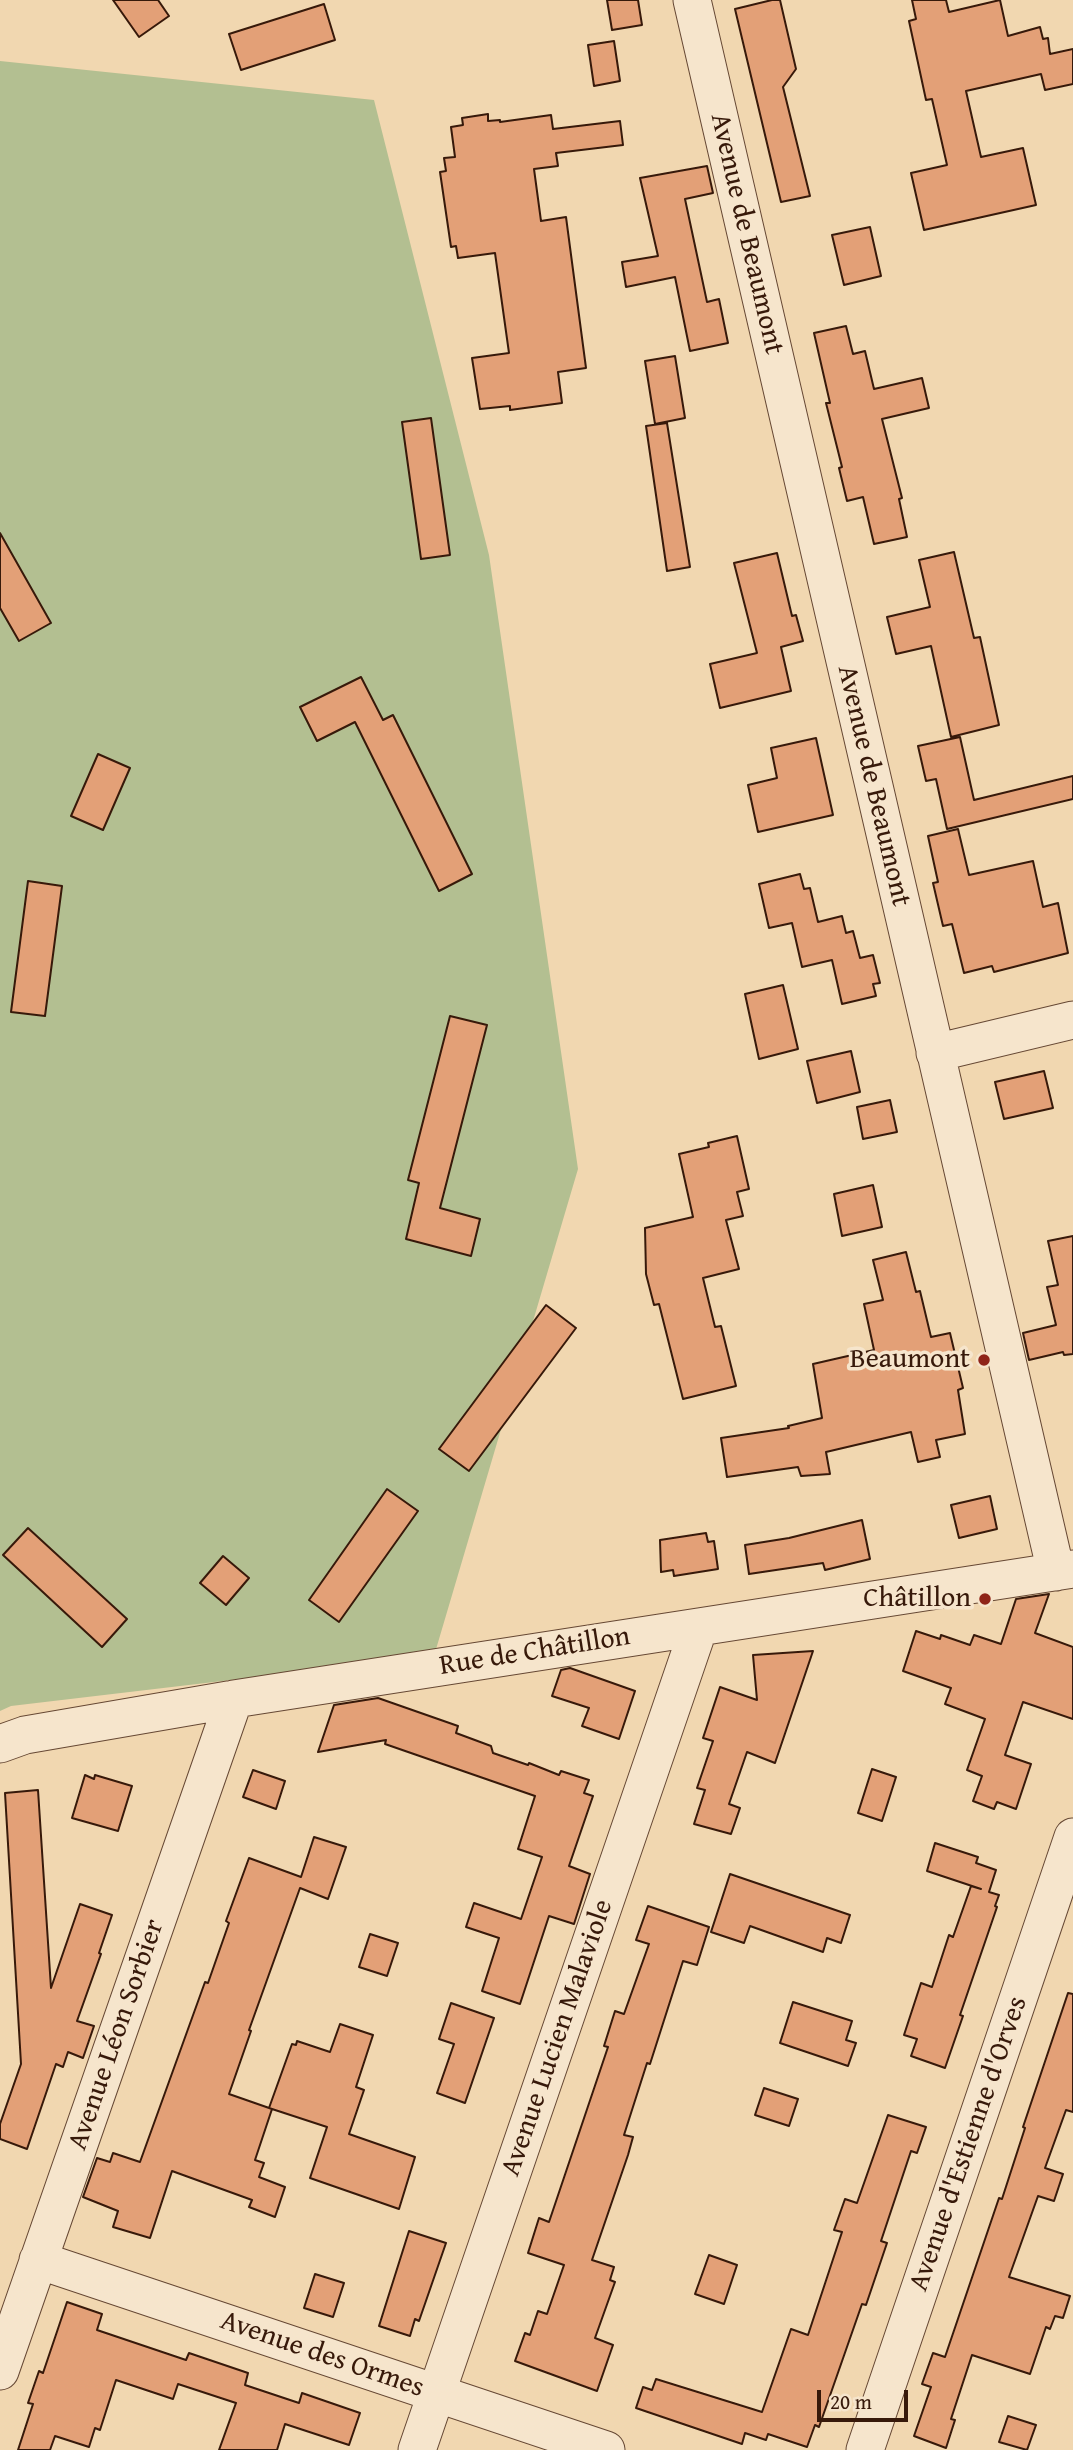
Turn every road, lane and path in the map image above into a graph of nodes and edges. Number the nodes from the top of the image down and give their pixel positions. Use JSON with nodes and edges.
{"nodes":[{"id":1,"x":692,"y":0,"type":"edge"},
{"id":2,"x":1073,"y":1020,"type":"edge"},
{"id":3,"x":935,"y":1053,"type":"junction"},
{"id":4,"x":1065,"y":1571,"type":"edge"},
{"id":5,"x":699,"y":1627,"type":"junction"},
{"id":6,"x":234,"y":1699,"type":"junction"},
{"id":7,"x":0,"y":1744,"type":"edge"},
{"id":8,"x":1073,"y":1837,"type":"edge"},
{"id":9,"x":38,"y":2260,"type":"junction"},
{"id":10,"x":0,"y":2371,"type":"edge"},
{"id":11,"x":436,"y":2393,"type":"junction"},
{"id":12,"x":417,"y":2450,"type":"edge"},
{"id":13,"x":606,"y":2450,"type":"edge"},
{"id":14,"x":865,"y":2450,"type":"edge"}],
"edges":[{"from":1,"to":3,"type":"street","name":"Avenue de Beaumont"},
{"from":2,"to":3,"type":"street"},
{"from":3,"to":4,"type":"street","name":"Avenue de Beaumont"},
{"from":4,"to":5,"type":"street","name":"Rue de Châtillon"},
{"from":5,"to":6,"type":"street","name":"Rue de Châtillon"},
{"from":5,"to":11,"type":"street","name":"Avenue Lucien Malaviole"},
{"from":6,"to":7,"type":"street","name":"Rue de Châtillon"},
{"from":6,"to":9,"type":"street","name":"Avenue Léon Sorbier"},
{"from":8,"to":14,"type":"street","name":"Avenue d'Estienne d'Orves"},
{"from":9,"to":10,"type":"street","name":"Avenue Léon Sorbier"},
{"from":9,"to":11,"type":"street","name":"Avenue des Ormes"},
{"from":11,"to":12,"type":"street","name":"Avenue Lucien Malaviole"},
{"from":11,"to":13,"type":"street","name":"Avenue des Ormes"}]}
